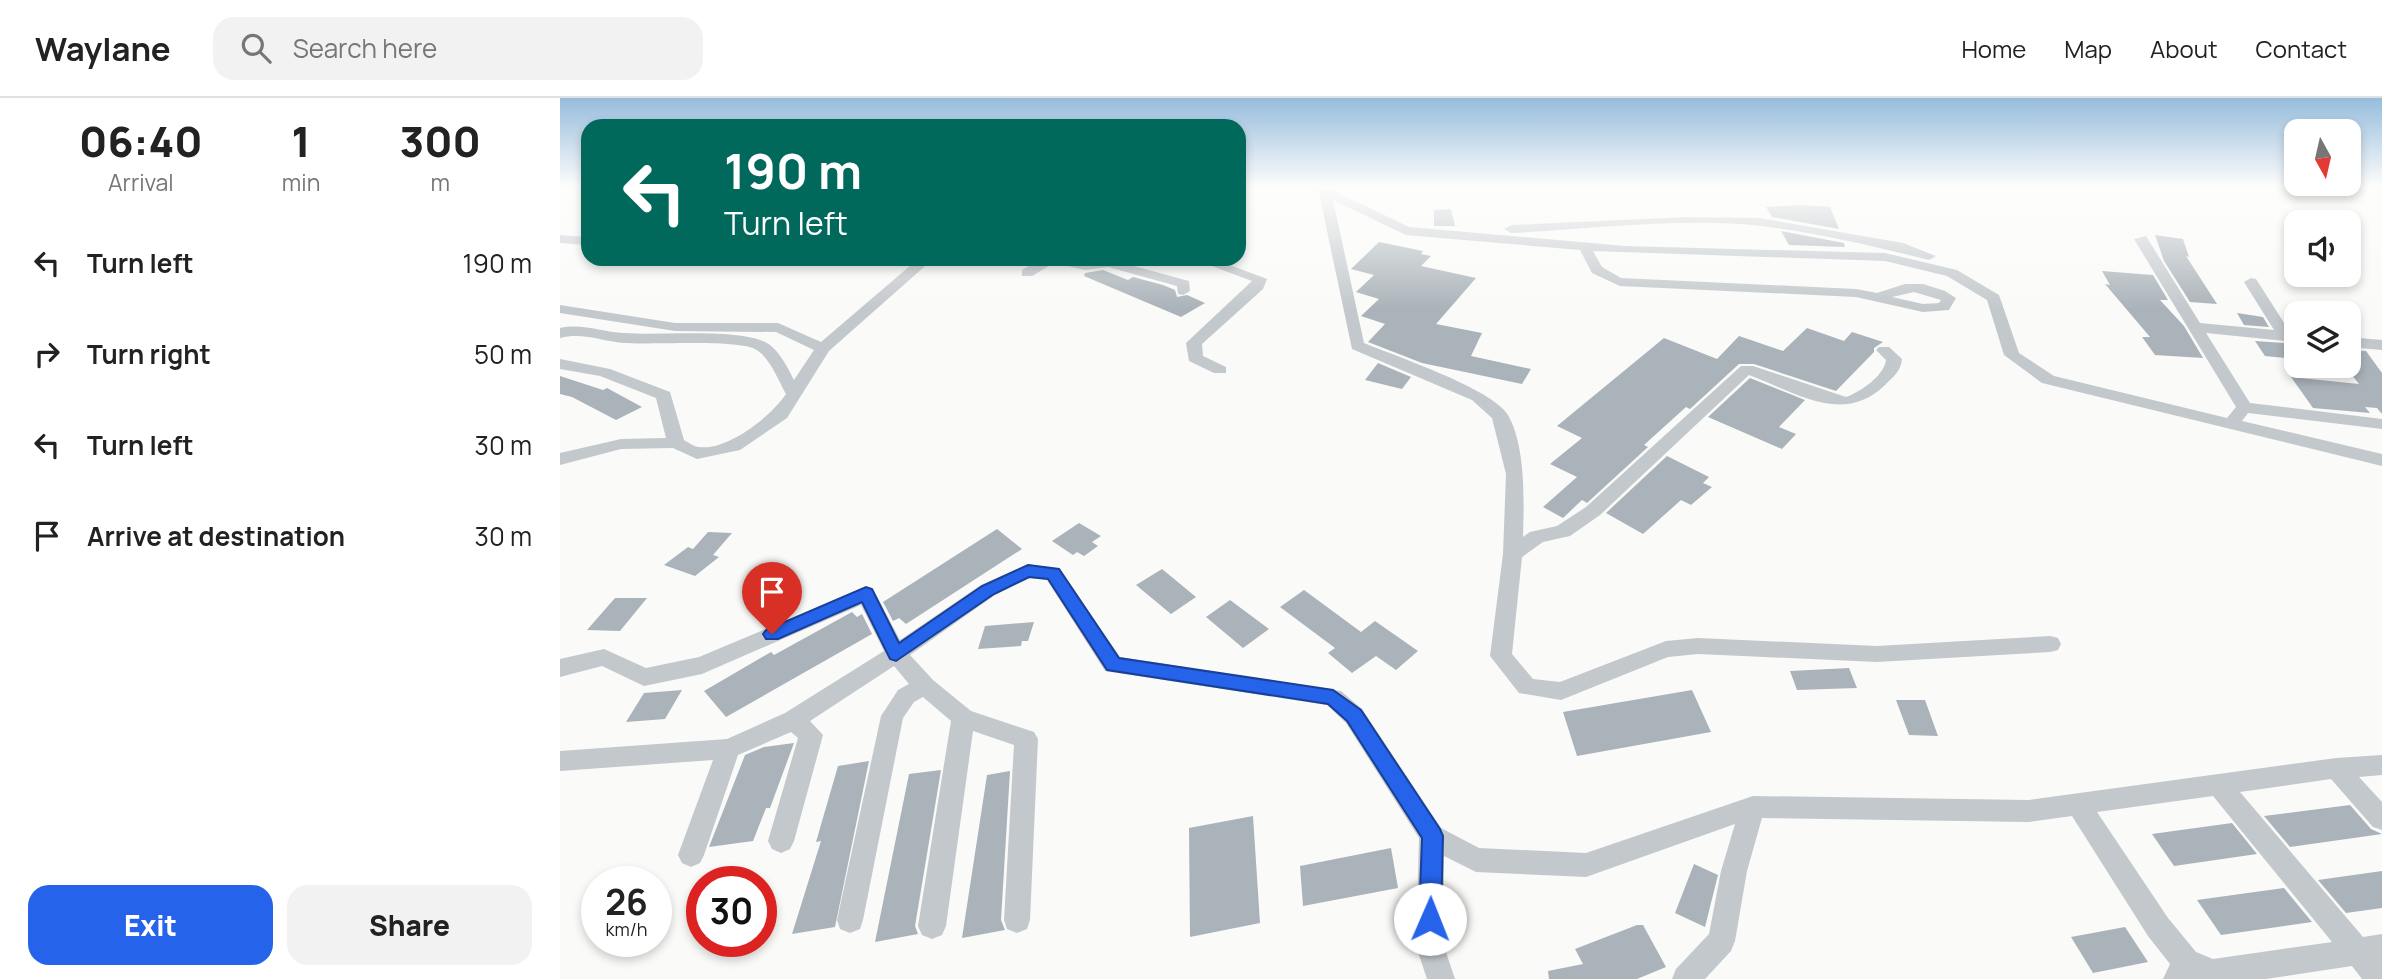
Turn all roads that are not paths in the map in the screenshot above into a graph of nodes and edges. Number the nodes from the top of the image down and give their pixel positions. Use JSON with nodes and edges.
{"nodes":[{"id":1,"x":1329,"y":227,"type":"edge"},
{"id":2,"x":1398,"y":227,"type":"edge"},
{"id":3,"x":1559,"y":227,"type":"edge"},
{"id":4,"x":1789,"y":227,"type":"edge"},
{"id":5,"x":1406,"y":231,"type":"junction"},
{"id":6,"x":560,"y":239,"type":"edge"},
{"id":7,"x":2141,"y":239,"type":"dead end"},
{"id":8,"x":581,"y":240,"type":"edge"},
{"id":9,"x":1585,"y":246,"type":"junction"},
{"id":10,"x":918,"y":266,"type":"edge"},
{"id":11,"x":1040,"y":266,"type":"edge"},
{"id":12,"x":1122,"y":266,"type":"edge"},
{"id":13,"x":1221,"y":266,"type":"edge"},
{"id":14,"x":1027,"y":273,"type":"dead end"},
{"id":15,"x":1952,"y":273,"type":"junction"},
{"id":16,"x":2251,"y":282,"type":"dead end"},
{"id":17,"x":1184,"y":291,"type":"dead end"},
{"id":18,"x":1879,"y":298,"type":"dead end"},
{"id":19,"x":560,"y":309,"type":"edge"},
{"id":20,"x":2195,"y":327,"type":"junction"},
{"id":21,"x":2284,"y":328,"type":"edge"},
{"id":22,"x":560,"y":333,"type":"edge"},
{"id":23,"x":2284,"y":335,"type":"edge"},
{"id":24,"x":2361,"y":343,"type":"edge"},
{"id":25,"x":2382,"y":345,"type":"edge"},
{"id":26,"x":823,"y":348,"type":"junction"},
{"id":27,"x":1884,"y":350,"type":"dead end"},
{"id":28,"x":560,"y":364,"type":"edge"},
{"id":29,"x":1220,"y":370,"type":"dead end"},
{"id":30,"x":793,"y":393,"type":"junction"},
{"id":31,"x":2244,"y":408,"type":"junction"},
{"id":32,"x":2231,"y":424,"type":"junction"},
{"id":33,"x":2382,"y":424,"type":"edge"},
{"id":34,"x":676,"y":443,"type":"junction"},
{"id":35,"x":560,"y":458,"type":"edge"},
{"id":36,"x":2382,"y":460,"type":"edge"},
{"id":37,"x":1513,"y":554,"type":"junction"},
{"id":38,"x":2050,"y":644,"type":"dead end"},
{"id":39,"x":896,"y":654,"type":"junction"},
{"id":40,"x":560,"y":668,"type":"edge"},
{"id":41,"x":925,"y":686,"type":"junction"},
{"id":42,"x":963,"y":718,"type":"junction"},
{"id":43,"x":793,"y":720,"type":"junction"},
{"id":44,"x":730,"y":749,"type":"junction"},
{"id":45,"x":560,"y":761,"type":"edge"},
{"id":46,"x":2382,"y":765,"type":"edge"},
{"id":47,"x":2336,"y":768,"type":"junction"},
{"id":48,"x":2219,"y":785,"type":"junction"},
{"id":49,"x":2078,"y":804,"type":"junction"},
{"id":50,"x":1753,"y":807,"type":"junction"},
{"id":51,"x":2382,"y":819,"type":"edge"},
{"id":52,"x":1432,"y":836,"type":"junction"},
{"id":53,"x":781,"y":841,"type":"dead end"},
{"id":54,"x":691,"y":855,"type":"dead end"},
{"id":55,"x":850,"y":920,"type":"dead end"},
{"id":56,"x":1017,"y":920,"type":"dead end"},
{"id":57,"x":932,"y":926,"type":"dead end"},
{"id":58,"x":2369,"y":950,"type":"edge"},
{"id":59,"x":2181,"y":971,"type":"edge"},
{"id":60,"x":1441,"y":979,"type":"edge"},
{"id":61,"x":1686,"y":979,"type":"edge"},
{"id":62,"x":2380,"y":979,"type":"edge"}],
"edges":[{"from":1,"to":37,"type":"street"},
{"from":2,"to":5,"type":"street"},
{"from":3,"to":5,"type":"street"},
{"from":4,"to":15,"type":"street"},
{"from":5,"to":9,"type":"street"},
{"from":6,"to":8,"type":"street"},
{"from":7,"to":20,"type":"street"},
{"from":9,"to":15,"type":"street"},
{"from":9,"to":18,"type":"street"},
{"from":10,"to":26,"type":"street"},
{"from":11,"to":14,"type":"street"},
{"from":12,"to":17,"type":"street"},
{"from":13,"to":29,"type":"street"},
{"from":15,"to":32,"type":"street"},
{"from":16,"to":21,"type":"street"},
{"from":19,"to":26,"type":"street"},
{"from":20,"to":23,"type":"street"},
{"from":20,"to":31,"type":"street"},
{"from":22,"to":30,"type":"street"},
{"from":24,"to":25,"type":"street"},
{"from":26,"to":30,"type":"street"},
{"from":27,"to":37,"type":"street"},
{"from":28,"to":34,"type":"street"},
{"from":30,"to":34,"type":"street"},
{"from":31,"to":32,"type":"street"},
{"from":31,"to":33,"type":"street"},
{"from":32,"to":36,"type":"street"},
{"from":34,"to":35,"type":"street"},
{"from":37,"to":38,"type":"street"},
{"from":39,"to":40,"type":"street"},
{"from":39,"to":41,"type":"street"},
{"from":39,"to":43,"type":"street"},
{"from":39,"to":52,"type":"street"},
{"from":41,"to":42,"type":"street"},
{"from":41,"to":55,"type":"street"},
{"from":42,"to":56,"type":"street"},
{"from":42,"to":57,"type":"street"},
{"from":43,"to":44,"type":"street"},
{"from":43,"to":53,"type":"street"},
{"from":44,"to":45,"type":"street"},
{"from":44,"to":54,"type":"street"},
{"from":46,"to":47,"type":"street"},
{"from":47,"to":48,"type":"street"},
{"from":47,"to":51,"type":"street"},
{"from":48,"to":49,"type":"street"},
{"from":48,"to":58,"type":"street"},
{"from":49,"to":50,"type":"street"},
{"from":49,"to":59,"type":"street"},
{"from":50,"to":52,"type":"street"},
{"from":50,"to":61,"type":"street"},
{"from":52,"to":60,"type":"street"},
{"from":58,"to":59,"type":"street"},
{"from":58,"to":62,"type":"street"}]}
